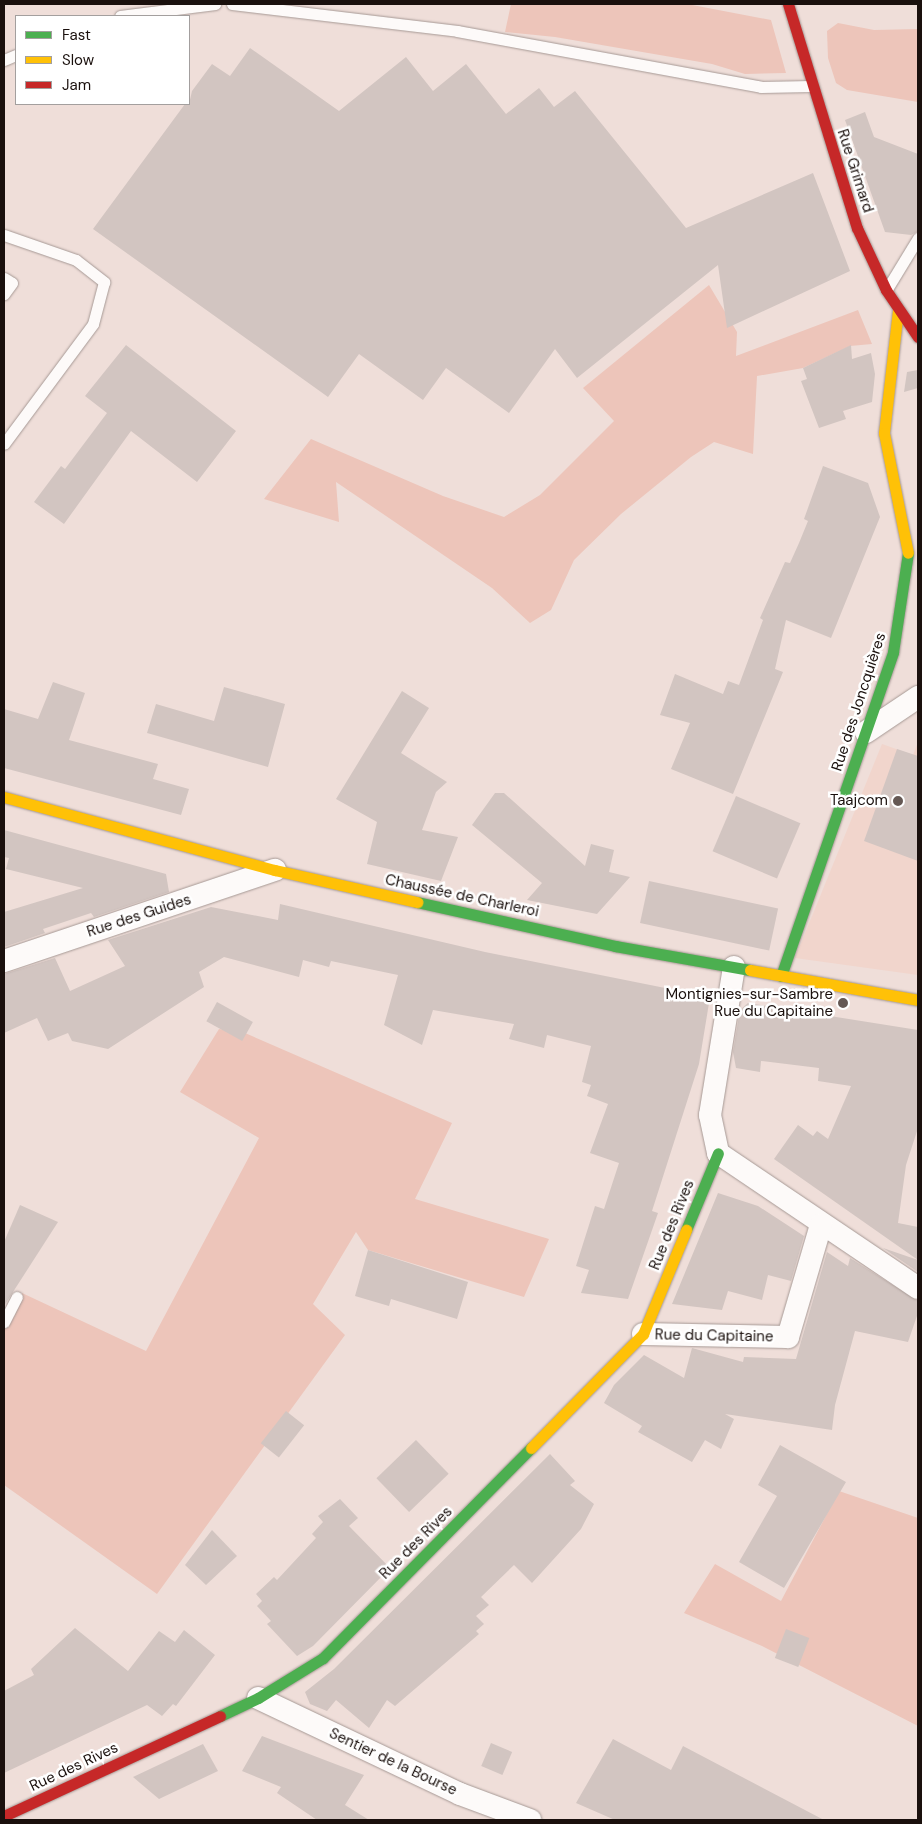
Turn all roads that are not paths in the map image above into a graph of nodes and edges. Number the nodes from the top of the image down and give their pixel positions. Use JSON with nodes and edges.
{"nodes":[{"id":1,"x":215,"y":4,"type":"edge"},
{"id":2,"x":232,"y":4,"type":"edge"},
{"id":3,"x":788,"y":4,"type":"edge"},
{"id":4,"x":128,"y":15,"type":"edge"},
{"id":5,"x":812,"y":86,"type":"junction"},
{"id":6,"x":4,"y":235,"type":"edge"},
{"id":7,"x":918,"y":238,"type":"edge"},
{"id":8,"x":4,"y":278,"type":"edge"},
{"id":9,"x":886,"y":290,"type":"junction"},
{"id":10,"x":4,"y":294,"type":"edge"},
{"id":11,"x":898,"y":310,"type":"junction"},
{"id":12,"x":918,"y":337,"type":"edge"},
{"id":13,"x":4,"y":444,"type":"edge"},
{"id":14,"x":914,"y":560,"type":"edge"},
{"id":15,"x":918,"y":697,"type":"edge"},
{"id":16,"x":866,"y":732,"type":"junction"},
{"id":17,"x":4,"y":798,"type":"edge"},
{"id":18,"x":275,"y":870,"type":"junction"},
{"id":19,"x":4,"y":961,"type":"edge"},
{"id":20,"x":734,"y":967,"type":"junction"},
{"id":21,"x":781,"y":976,"type":"junction"},
{"id":22,"x":918,"y":1000,"type":"edge"},
{"id":23,"x":718,"y":1153,"type":"junction"},
{"id":24,"x":821,"y":1225,"type":"junction"},
{"id":25,"x":918,"y":1288,"type":"edge"},
{"id":26,"x":17,"y":1297,"type":"dead end"},
{"id":27,"x":4,"y":1322,"type":"edge"},
{"id":28,"x":643,"y":1334,"type":"junction"},
{"id":29,"x":258,"y":1698,"type":"junction"},
{"id":30,"x":4,"y":1816,"type":"edge"},
{"id":31,"x":530,"y":1820,"type":"edge"}],
"edges":[{"from":1,"to":4,"type":"lane"},
{"from":2,"to":5,"type":"lane"},
{"from":3,"to":5,"type":"street","name":"Rue Grimard"},
{"from":5,"to":9,"type":"street","name":"Rue Grimard"},
{"from":6,"to":13,"type":"lane"},
{"from":7,"to":9,"type":"lane"},
{"from":8,"to":10,"type":"lane"},
{"from":9,"to":11,"type":"street","name":"Rue Grimard"},
{"from":11,"to":12,"type":"street","name":"Rue Grimard"},
{"from":11,"to":14,"type":"street","name":"Rue des Joncquières"},
{"from":14,"to":16,"type":"street","name":"Rue des Joncquières"},
{"from":15,"to":16,"type":"street"},
{"from":16,"to":21,"type":"street","name":"Rue des Joncquières"},
{"from":17,"to":18,"type":"street","name":"Chaussée de Charleroi"},
{"from":18,"to":19,"type":"street","name":"Rue des Guides"},
{"from":18,"to":20,"type":"street","name":"Chaussée de Charleroi"},
{"from":20,"to":21,"type":"street","name":"Chaussée de Charleroi"},
{"from":20,"to":23,"type":"street"},
{"from":21,"to":22,"type":"street","name":"Chaussée de Charleroi"},
{"from":23,"to":24,"type":"street"},
{"from":23,"to":28,"type":"street","name":"Rue des Rives"},
{"from":24,"to":25,"type":"street"},
{"from":24,"to":28,"type":"street","name":"Rue du Capitaine"},
{"from":26,"to":27,"type":"lane"},
{"from":28,"to":29,"type":"street","name":"Rue des Rives"},
{"from":29,"to":30,"type":"street","name":"Rue des Rives"},
{"from":29,"to":31,"type":"street","name":"Sentier de la Bourse"}]}
